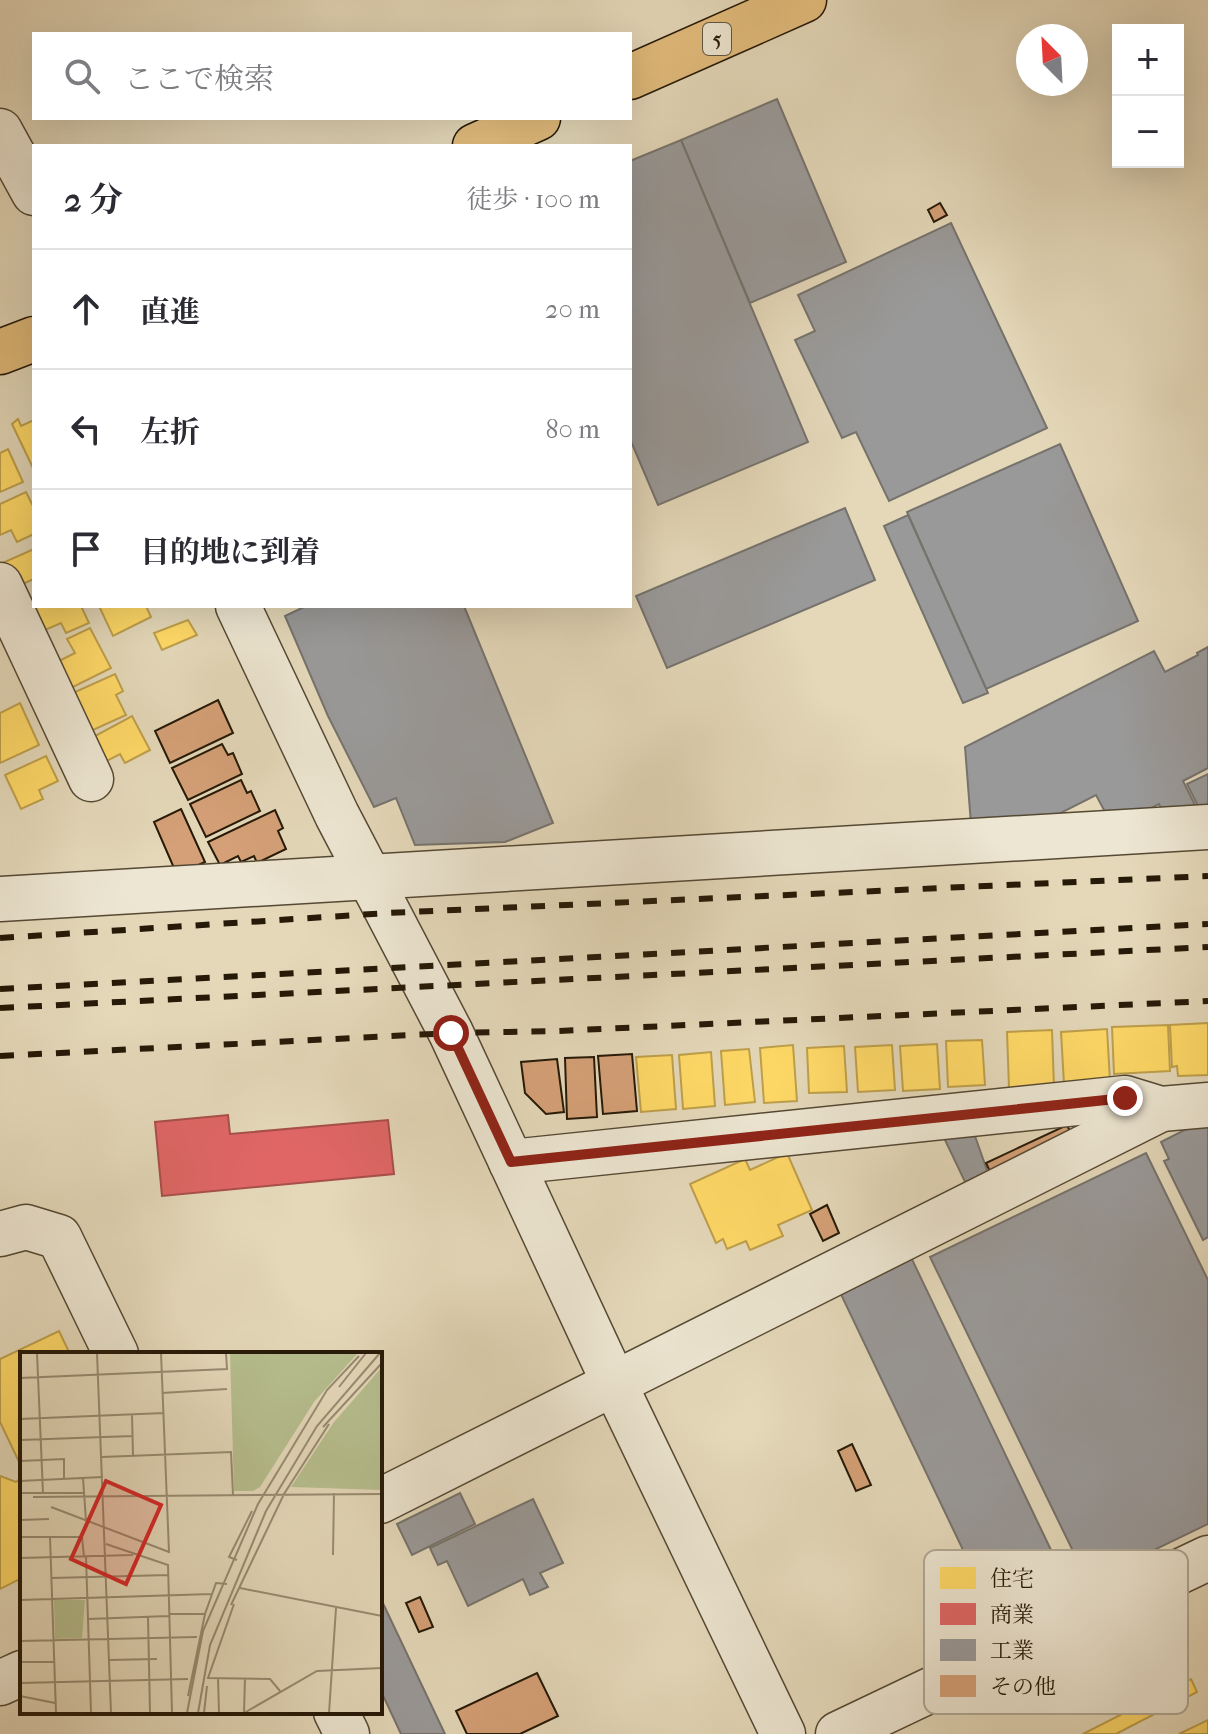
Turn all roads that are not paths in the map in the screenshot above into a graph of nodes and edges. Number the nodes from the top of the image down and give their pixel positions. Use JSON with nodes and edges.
{"nodes":[{"id":1,"x":804,"y":0,"type":"edge"},
{"id":2,"x":632,"y":76,"type":"edge"},
{"id":3,"x":534,"y":120,"type":"edge"},
{"id":4,"x":0,"y":131,"type":"edge"},
{"id":5,"x":480,"y":144,"type":"edge"},
{"id":6,"x":32,"y":189,"type":"edge"},
{"id":7,"x":32,"y":340,"type":"edge"},
{"id":8,"x":0,"y":352,"type":"edge"},
{"id":9,"x":0,"y":585,"type":"edge"},
{"id":10,"x":239,"y":608,"type":"edge"},
{"id":11,"x":13,"y":653,"type":"edge"},
{"id":12,"x":91,"y":779,"type":"dead end"},
{"id":13,"x":1208,"y":827,"type":"edge"},
{"id":14,"x":370,"y":878,"type":"junction"},
{"id":15,"x":0,"y":899,"type":"edge"},
{"id":16,"x":1208,"y":1105,"type":"edge"},
{"id":17,"x":1161,"y":1109,"type":"junction"},
{"id":18,"x":511,"y":1162,"type":"junction"},
{"id":19,"x":0,"y":1234,"type":"edge"},
{"id":20,"x":115,"y":1352,"type":"edge"},
{"id":21,"x":614,"y":1383,"type":"junction"},
{"id":22,"x":382,"y":1500,"type":"edge"},
{"id":23,"x":1208,"y":1558,"type":"edge"},
{"id":24,"x":1188,"y":1568,"type":"edge"},
{"id":25,"x":20,"y":1674,"type":"edge"},
{"id":26,"x":0,"y":1683,"type":"edge"},
{"id":27,"x":924,"y":1693,"type":"edge"},
{"id":28,"x":337,"y":1714,"type":"edge"},
{"id":29,"x":347,"y":1734,"type":"edge"},
{"id":30,"x":783,"y":1734,"type":"edge"},
{"id":31,"x":838,"y":1734,"type":"edge"}],
"edges":[{"from":1,"to":2,"type":"main road","number":"5"},
{"from":3,"to":5,"type":"main road"},
{"from":4,"to":6,"type":"street"},
{"from":7,"to":8,"type":"main road"},
{"from":9,"to":11,"type":"street"},
{"from":10,"to":14,"type":"street"},
{"from":11,"to":12,"type":"street"},
{"from":13,"to":14,"type":"street"},
{"from":14,"to":15,"type":"street"},
{"from":14,"to":18,"type":"street"},
{"from":16,"to":17,"type":"street"},
{"from":17,"to":18,"type":"street"},
{"from":17,"to":21,"type":"street"},
{"from":18,"to":21,"type":"street"},
{"from":19,"to":20,"type":"street"},
{"from":21,"to":22,"type":"street"},
{"from":21,"to":30,"type":"street"},
{"from":23,"to":24,"type":"street"},
{"from":25,"to":26,"type":"street"},
{"from":27,"to":31,"type":"street"},
{"from":28,"to":29,"type":"street"}]}
